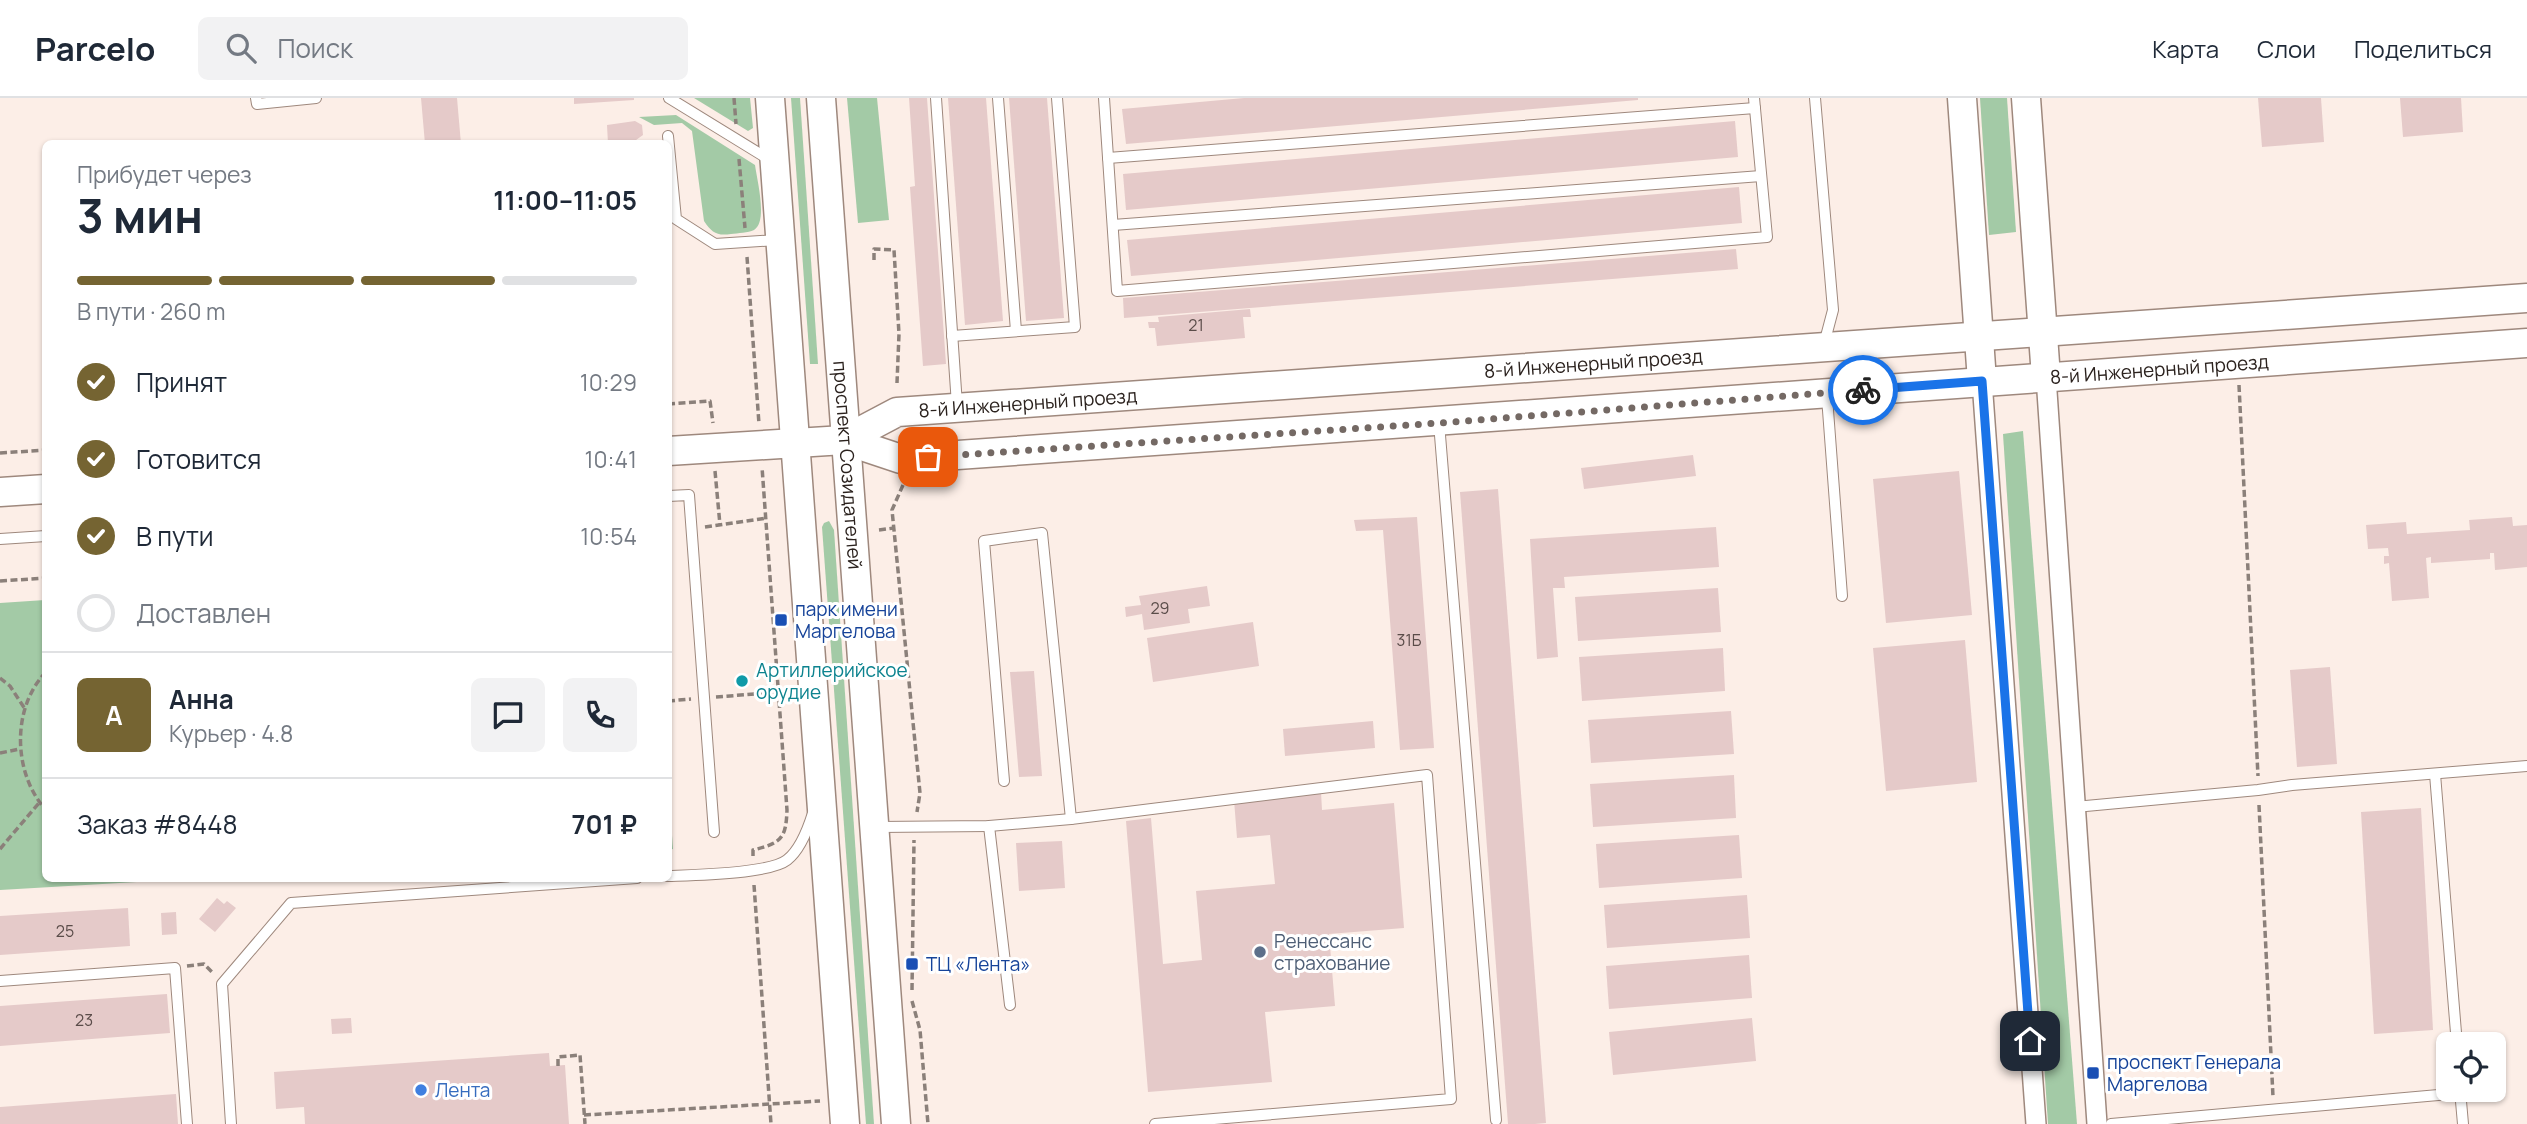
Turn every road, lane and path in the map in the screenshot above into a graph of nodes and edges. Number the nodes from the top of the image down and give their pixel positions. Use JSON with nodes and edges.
{"nodes":[{"id":1,"x":256,"y":98,"type":"edge"},
{"id":2,"x":317,"y":98,"type":"edge"},
{"id":3,"x":669,"y":98,"type":"edge"},
{"id":4,"x":734,"y":98,"type":"edge"},
{"id":5,"x":770,"y":98,"type":"edge"},
{"id":6,"x":821,"y":98,"type":"edge"},
{"id":7,"x":936,"y":98,"type":"edge"},
{"id":8,"x":998,"y":98,"type":"edge"},
{"id":9,"x":1057,"y":98,"type":"edge"},
{"id":10,"x":1104,"y":98,"type":"edge"},
{"id":11,"x":1815,"y":98,"type":"edge"},
{"id":12,"x":1962,"y":98,"type":"edge"},
{"id":13,"x":2026,"y":98,"type":"edge"},
{"id":14,"x":1755,"y":103,"type":"edge"},
{"id":15,"x":668,"y":136,"type":"dead end"},
{"id":16,"x":668,"y":140,"type":"edge"},
{"id":17,"x":738,"y":140,"type":"junction"},
{"id":18,"x":1108,"y":158,"type":"junction"},
{"id":19,"x":775,"y":164,"type":"junction"},
{"id":20,"x":1761,"y":176,"type":"junction"},
{"id":21,"x":672,"y":178,"type":"edge"},
{"id":22,"x":1113,"y":225,"type":"junction"},
{"id":23,"x":781,"y":239,"type":"junction"},
{"id":24,"x":746,"y":242,"type":"junction"},
{"id":25,"x":874,"y":260,"type":"dead end"},
{"id":26,"x":2527,"y":298,"type":"edge"},
{"id":27,"x":1016,"y":331,"type":"junction"},
{"id":28,"x":2042,"y":332,"type":"junction"},
{"id":29,"x":952,"y":336,"type":"junction"},
{"id":30,"x":1979,"y":336,"type":"junction"},
{"id":31,"x":761,"y":342,"type":"dead end"},
{"id":32,"x":754,"y":343,"type":"junction"},
{"id":33,"x":2527,"y":343,"type":"edge"},
{"id":34,"x":1824,"y":347,"type":"junction"},
{"id":35,"x":2238,"y":363,"type":"junction"},
{"id":36,"x":2046,"y":377,"type":"junction"},
{"id":37,"x":1982,"y":381,"type":"junction"},
{"id":38,"x":897,"y":383,"type":"dead end"},
{"id":39,"x":1827,"y":393,"type":"junction"},
{"id":40,"x":672,"y":404,"type":"edge"},
{"id":41,"x":957,"y":407,"type":"junction"},
{"id":42,"x":713,"y":423,"type":"dead end"},
{"id":43,"x":1439,"y":423,"type":"junction"},
{"id":44,"x":844,"y":440,"type":"junction"},
{"id":45,"x":795,"y":443,"type":"junction"},
{"id":46,"x":760,"y":445,"type":"junction"},
{"id":47,"x":42,"y":450,"type":"edge"},
{"id":48,"x":672,"y":451,"type":"edge"},
{"id":49,"x":0,"y":453,"type":"edge"},
{"id":50,"x":714,"y":464,"type":"dead end"},
{"id":51,"x":903,"y":485,"type":"dead end"},
{"id":52,"x":42,"y":489,"type":"edge"},
{"id":53,"x":0,"y":492,"type":"edge"},
{"id":54,"x":672,"y":496,"type":"edge"},
{"id":55,"x":767,"y":517,"type":"junction"},
{"id":56,"x":720,"y":525,"type":"junction"},
{"id":57,"x":691,"y":529,"type":"junction"},
{"id":58,"x":879,"y":530,"type":"dead end"},
{"id":59,"x":42,"y":536,"type":"edge"},
{"id":60,"x":776,"y":538,"type":"dead end"},
{"id":61,"x":0,"y":539,"type":"edge"},
{"id":62,"x":768,"y":539,"type":"junction"},
{"id":63,"x":42,"y":578,"type":"edge"},
{"id":64,"x":0,"y":581,"type":"edge"},
{"id":65,"x":1842,"y":596,"type":"dead end"},
{"id":66,"x":0,"y":678,"type":"edge"},
{"id":67,"x":42,"y":680,"type":"edge"},
{"id":68,"x":780,"y":692,"type":"junction"},
{"id":69,"x":704,"y":698,"type":"junction"},
{"id":70,"x":672,"y":701,"type":"edge"},
{"id":71,"x":25,"y":709,"type":"junction"},
{"id":72,"x":20,"y":749,"type":"junction"},
{"id":73,"x":0,"y":753,"type":"edge"},
{"id":74,"x":2527,"y":766,"type":"edge"},
{"id":75,"x":2435,"y":774,"type":"junction"},
{"id":76,"x":1004,"y":781,"type":"dead end"},
{"id":77,"x":821,"y":786,"type":"junction"},
{"id":78,"x":2258,"y":790,"type":"junction"},
{"id":79,"x":39,"y":803,"type":"junction"},
{"id":80,"x":42,"y":806,"type":"edge"},
{"id":81,"x":2075,"y":807,"type":"junction"},
{"id":82,"x":1072,"y":819,"type":"junction"},
{"id":83,"x":989,"y":826,"type":"junction"},
{"id":84,"x":874,"y":827,"type":"junction"},
{"id":85,"x":714,"y":832,"type":"dead end"},
{"id":86,"x":0,"y":849,"type":"edge"},
{"id":87,"x":753,"y":870,"type":"junction"},
{"id":88,"x":672,"y":876,"type":"edge"},
{"id":89,"x":582,"y":882,"type":"edge"},
{"id":90,"x":176,"y":968,"type":"junction"},
{"id":91,"x":0,"y":981,"type":"edge"},
{"id":92,"x":222,"y":984,"type":"junction"},
{"id":93,"x":1010,"y":1005,"type":"dead end"},
{"id":94,"x":2456,"y":1032,"type":"edge"},
{"id":95,"x":558,"y":1066,"type":"dead end"},
{"id":96,"x":2436,"y":1094,"type":"edge"},
{"id":97,"x":822,"y":1101,"type":"dead end"},
{"id":98,"x":2462,"y":1102,"type":"edge"},
{"id":99,"x":770,"y":1104,"type":"junction"},
{"id":100,"x":2274,"y":1110,"type":"junction"},
{"id":101,"x":584,"y":1115,"type":"junction"},
{"id":102,"x":1496,"y":1120,"type":"dead end"},
{"id":103,"x":187,"y":1124,"type":"edge"},
{"id":104,"x":231,"y":1124,"type":"edge"},
{"id":105,"x":585,"y":1124,"type":"edge"},
{"id":106,"x":771,"y":1124,"type":"edge"},
{"id":107,"x":845,"y":1124,"type":"edge"},
{"id":108,"x":896,"y":1124,"type":"edge"},
{"id":109,"x":1155,"y":1124,"type":"edge"},
{"id":110,"x":2036,"y":1124,"type":"edge"},
{"id":111,"x":2097,"y":1124,"type":"edge"},
{"id":112,"x":2111,"y":1124,"type":"edge"},
{"id":113,"x":2463,"y":1124,"type":"edge"}],
"edges":[{"from":1,"to":2,"type":"lane"},
{"from":3,"to":17,"type":"lane"},
{"from":4,"to":17,"type":"path"},
{"from":5,"to":19,"type":"street"},
{"from":6,"to":44,"type":"street","name":"проспект Созидателей"},
{"from":7,"to":29,"type":"lane"},
{"from":8,"to":27,"type":"lane"},
{"from":9,"to":27,"type":"lane"},
{"from":10,"to":18,"type":"lane"},
{"from":11,"to":34,"type":"lane"},
{"from":12,"to":30,"type":"street"},
{"from":13,"to":28,"type":"street"},
{"from":14,"to":18,"type":"lane"},
{"from":14,"to":20,"type":"lane"},
{"from":15,"to":16,"type":"lane"},
{"from":17,"to":19,"type":"lane"},
{"from":17,"to":24,"type":"path"},
{"from":18,"to":22,"type":"lane"},
{"from":19,"to":23,"type":"street"},
{"from":20,"to":22,"type":"lane"},
{"from":20,"to":22,"type":"lane"},
{"from":21,"to":24,"type":"lane"},
{"from":23,"to":24,"type":"lane"},
{"from":23,"to":45,"type":"street"},
{"from":24,"to":32,"type":"path"},
{"from":25,"to":38,"type":"path"},
{"from":26,"to":28,"type":"street","name":"8-й Инженерный проезд"},
{"from":27,"to":29,"type":"lane"},
{"from":28,"to":30,"type":"street","name":"8-й Инженерный проезд"},
{"from":28,"to":36,"type":"street"},
{"from":29,"to":41,"type":"lane"},
{"from":30,"to":34,"type":"street","name":"8-й Инженерный проезд"},
{"from":30,"to":37,"type":"street"},
{"from":31,"to":32,"type":"path"},
{"from":32,"to":46,"type":"path"},
{"from":33,"to":35,"type":"street","name":"8-й Инженерный проезд"},
{"from":34,"to":39,"type":"street"},
{"from":34,"to":41,"type":"street","name":"8-й Инженерный проезд"},
{"from":35,"to":36,"type":"street","name":"8-й Инженерный проезд"},
{"from":35,"to":78,"type":"path"},
{"from":36,"to":37,"type":"street","name":"8-й Инженерный проезд"},
{"from":36,"to":81,"type":"street"},
{"from":37,"to":39,"type":"street","name":"8-й Инженерный проезд"},
{"from":37,"to":110,"type":"street"},
{"from":39,"to":43,"type":"street","name":"8-й Инженерный проезд"},
{"from":39,"to":65,"type":"lane"},
{"from":40,"to":42,"type":"path"},
{"from":41,"to":44,"type":"street","name":"8-й Инженерный проезд"},
{"from":43,"to":44,"type":"street","name":"8-й Инженерный проезд"},
{"from":43,"to":102,"type":"lane"},
{"from":44,"to":45,"type":"street"},
{"from":44,"to":84,"type":"street","name":"проспект Созидателей"},
{"from":45,"to":46,"type":"street"},
{"from":45,"to":77,"type":"street"},
{"from":46,"to":48,"type":"street"},
{"from":46,"to":55,"type":"path"},
{"from":47,"to":49,"type":"path"},
{"from":50,"to":56,"type":"path"},
{"from":51,"to":58,"type":"path"},
{"from":52,"to":53,"type":"street"},
{"from":54,"to":57,"type":"lane"},
{"from":55,"to":56,"type":"path"},
{"from":55,"to":62,"type":"path"},
{"from":56,"to":57,"type":"path"},
{"from":57,"to":69,"type":"lane"},
{"from":59,"to":61,"type":"lane"},
{"from":60,"to":62,"type":"path"},
{"from":62,"to":68,"type":"path"},
{"from":63,"to":64,"type":"path"},
{"from":66,"to":71,"type":"path"},
{"from":67,"to":71,"type":"path"},
{"from":68,"to":69,"type":"path"},
{"from":68,"to":87,"type":"path"},
{"from":69,"to":70,"type":"path"},
{"from":69,"to":85,"type":"lane"},
{"from":71,"to":72,"type":"path"},
{"from":72,"to":73,"type":"path"},
{"from":72,"to":79,"type":"path"},
{"from":74,"to":75,"type":"lane"},
{"from":75,"to":78,"type":"lane"},
{"from":75,"to":94,"type":"lane"},
{"from":76,"to":82,"type":"lane"},
{"from":77,"to":87,"type":"lane"},
{"from":77,"to":107,"type":"street"},
{"from":78,"to":81,"type":"lane"},
{"from":78,"to":100,"type":"path"},
{"from":79,"to":80,"type":"path"},
{"from":79,"to":86,"type":"path"},
{"from":81,"to":111,"type":"street"},
{"from":82,"to":83,"type":"lane"},
{"from":82,"to":109,"type":"lane"},
{"from":83,"to":84,"type":"lane"},
{"from":83,"to":93,"type":"lane"},
{"from":84,"to":108,"type":"street","name":"проспект Созидателей"},
{"from":87,"to":88,"type":"lane"},
{"from":87,"to":99,"type":"path"},
{"from":89,"to":92,"type":"lane"},
{"from":90,"to":91,"type":"lane"},
{"from":90,"to":92,"type":"path"},
{"from":90,"to":103,"type":"lane"},
{"from":92,"to":104,"type":"lane"},
{"from":95,"to":101,"type":"path"},
{"from":96,"to":100,"type":"lane"},
{"from":97,"to":99,"type":"path"},
{"from":98,"to":113,"type":"lane"},
{"from":99,"to":101,"type":"path"},
{"from":99,"to":106,"type":"path"},
{"from":100,"to":112,"type":"lane"},
{"from":101,"to":105,"type":"path"}]}
